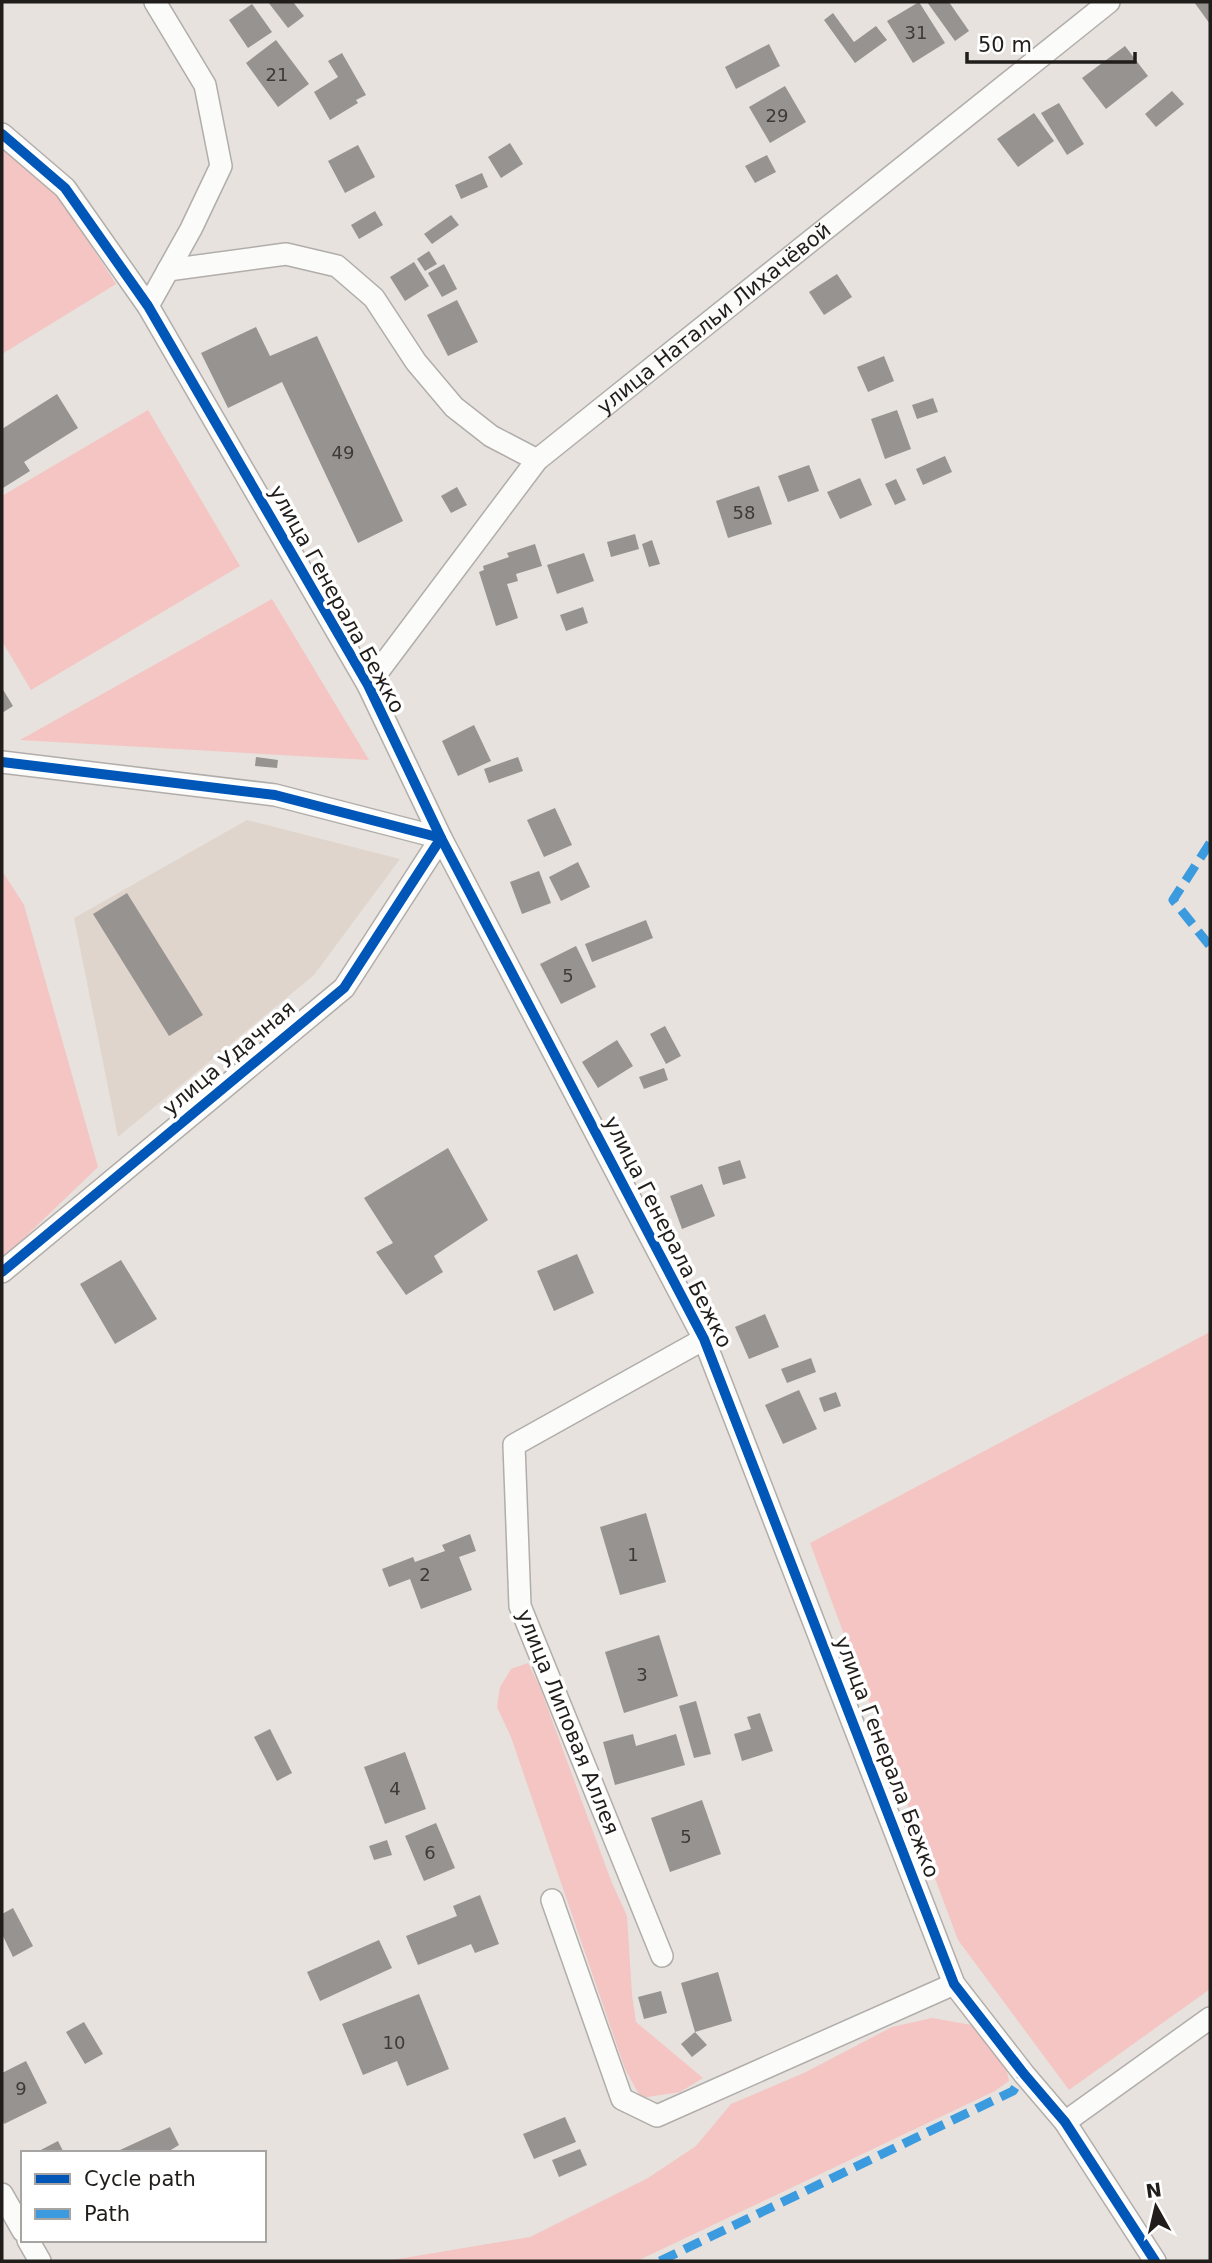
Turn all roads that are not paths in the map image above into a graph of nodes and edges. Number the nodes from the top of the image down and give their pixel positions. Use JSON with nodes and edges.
{"nodes":[{"id":1,"x":155,"y":2,"type":"edge"},
{"id":2,"x":1109,"y":2,"type":"edge"},
{"id":3,"x":2,"y":134,"type":"edge"},
{"id":4,"x":168,"y":270,"type":"junction"},
{"id":5,"x":148,"y":306,"type":"junction"},
{"id":6,"x":537,"y":460,"type":"junction"},
{"id":7,"x":368,"y":685,"type":"junction"},
{"id":8,"x":2,"y":762,"type":"edge"},
{"id":9,"x":440,"y":838,"type":"junction"},
{"id":10,"x":2,"y":1272,"type":"edge"},
{"id":11,"x":704,"y":1339,"type":"junction"},
{"id":12,"x":552,"y":1900,"type":"dead end"},
{"id":13,"x":662,"y":1956,"type":"dead end"},
{"id":14,"x":954,"y":1983,"type":"junction"},
{"id":15,"x":1210,"y":2018,"type":"edge"},
{"id":16,"x":1065,"y":2122,"type":"junction"},
{"id":17,"x":2,"y":2194,"type":"edge"},
{"id":18,"x":21,"y":2227,"type":"edge"},
{"id":19,"x":29,"y":2242,"type":"edge"},
{"id":20,"x":40,"y":2261,"type":"edge"},
{"id":21,"x":1155,"y":2261,"type":"edge"}],
"edges":[{"from":1,"to":4,"type":"street"},
{"from":2,"to":6,"type":"street","name":"улица Натальи Лихачёвой"},
{"from":3,"to":5,"type":"street","name":"улица Генерала Бежко"},
{"from":4,"to":5,"type":"street"},
{"from":4,"to":6,"type":"street"},
{"from":5,"to":7,"type":"street","name":"улица Генерала Бежко"},
{"from":6,"to":7,"type":"street","name":"улица Натальи Лихачёвой"},
{"from":7,"to":9,"type":"street","name":"улица Генерала Бежко"},
{"from":8,"to":9,"type":"street"},
{"from":9,"to":10,"type":"street","name":"улица Удачная"},
{"from":9,"to":11,"type":"street","name":"улица Генерала Бежко"},
{"from":11,"to":13,"type":"street","name":"улица Липовая Аллея"},
{"from":11,"to":14,"type":"street","name":"улица Генерала Бежко"},
{"from":12,"to":14,"type":"street"},
{"from":14,"to":16,"type":"street","name":"улица Генерала Бежко"},
{"from":15,"to":16,"type":"street"},
{"from":16,"to":21,"type":"street","name":"улица Генерала Бежко"},
{"from":17,"to":18,"type":"street"},
{"from":19,"to":20,"type":"street"}]}
